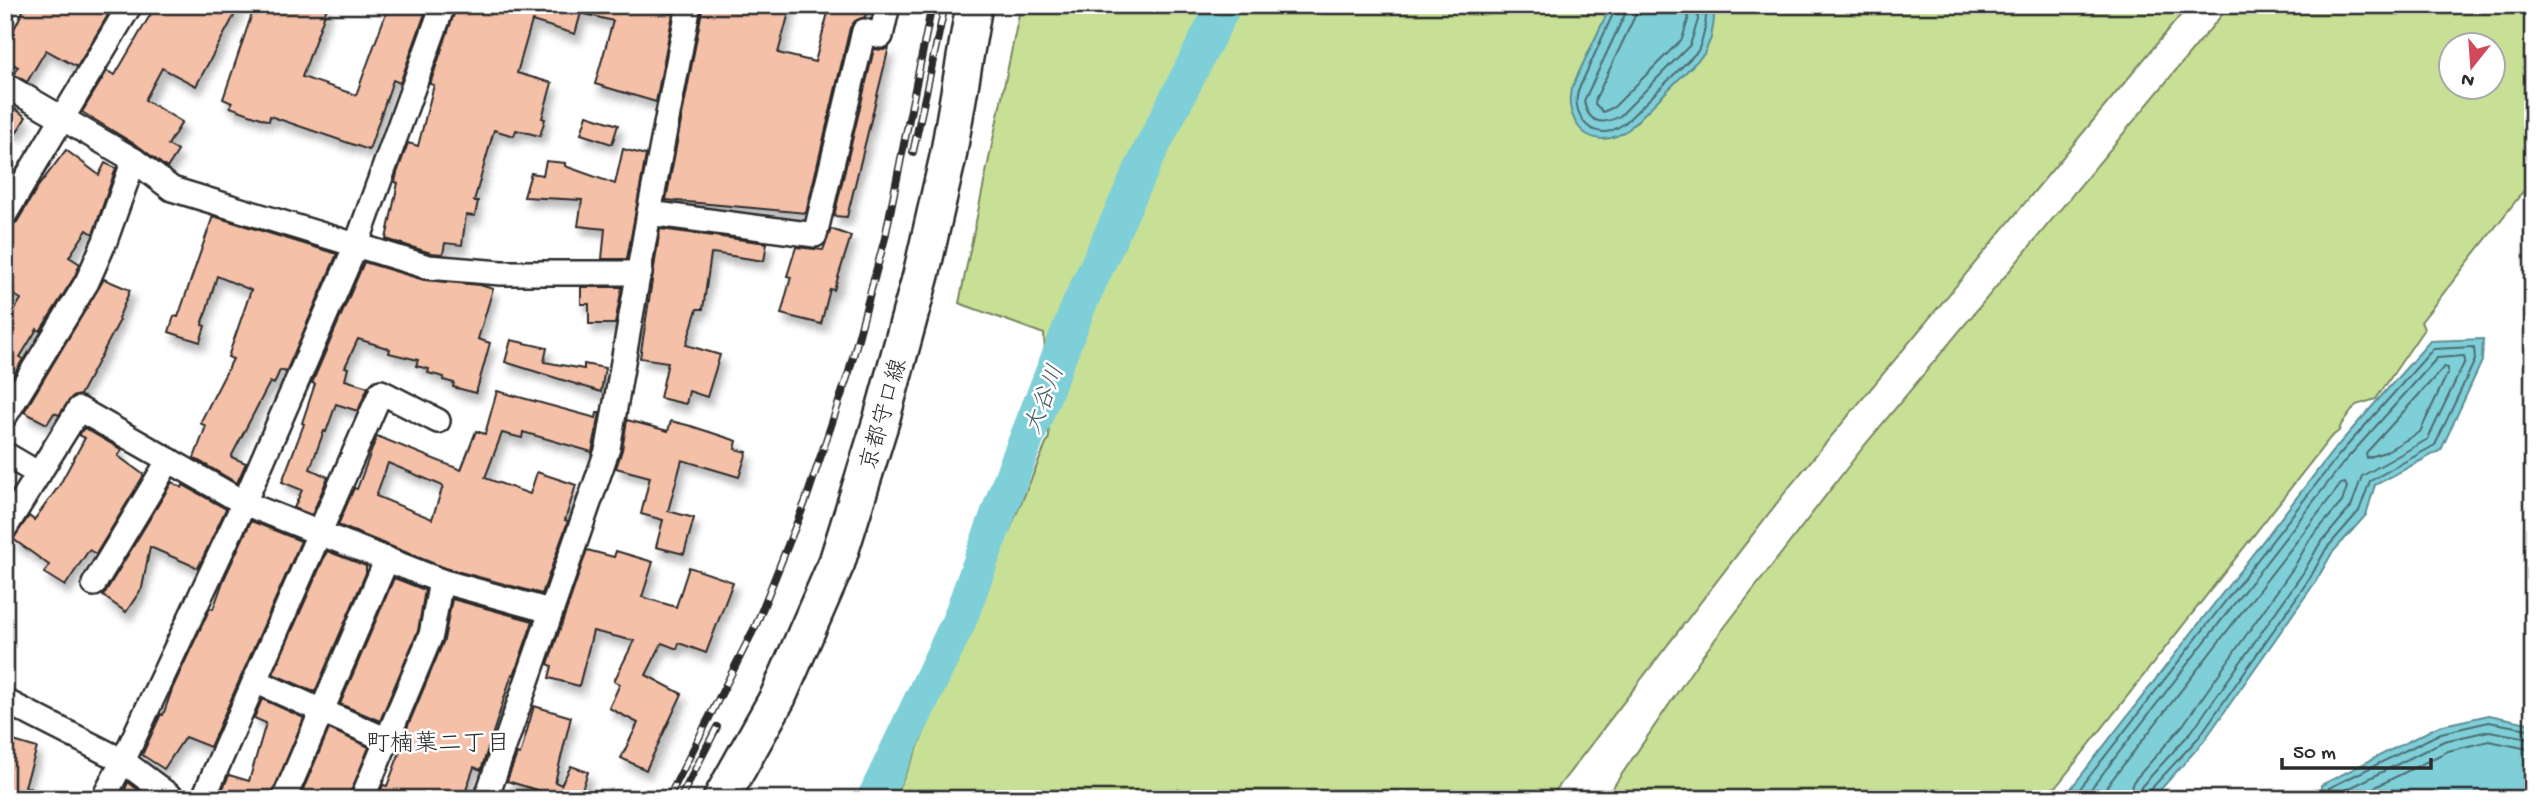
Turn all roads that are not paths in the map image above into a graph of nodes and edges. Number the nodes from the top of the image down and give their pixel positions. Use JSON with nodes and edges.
{"nodes":[{"id":1,"x":130,"y":5,"type":"edge"},
{"id":2,"x":443,"y":5,"type":"edge"},
{"id":3,"x":690,"y":5,"type":"edge"},
{"id":4,"x":888,"y":5,"type":"edge"},
{"id":5,"x":974,"y":5,"type":"edge"},
{"id":6,"x":5,"y":85,"type":"edge"},
{"id":7,"x":63,"y":118,"type":"junction"},
{"id":8,"x":134,"y":160,"type":"junction"},
{"id":9,"x":649,"y":213,"type":"junction"},
{"id":10,"x":5,"y":214,"type":"edge"},
{"id":11,"x":357,"y":243,"type":"junction"},
{"id":12,"x":640,"y":273,"type":"junction"},
{"id":13,"x":5,"y":416,"type":"edge"},
{"id":14,"x":424,"y":420,"type":"dead end"},
{"id":15,"x":5,"y":454,"type":"edge"},
{"id":16,"x":169,"y":460,"type":"junction"},
{"id":17,"x":39,"y":474,"type":"junction"},
{"id":18,"x":244,"y":503,"type":"junction"},
{"id":19,"x":5,"y":528,"type":"edge"},
{"id":20,"x":320,"y":533,"type":"junction"},
{"id":21,"x":387,"y":559,"type":"junction"},
{"id":22,"x":441,"y":580,"type":"junction"},
{"id":23,"x":94,"y":584,"type":"dead end"},
{"id":24,"x":550,"y":611,"type":"junction"},
{"id":25,"x":255,"y":681,"type":"junction"},
{"id":26,"x":5,"y":701,"type":"edge"},
{"id":27,"x":322,"y":710,"type":"junction"},
{"id":28,"x":387,"y":740,"type":"junction"},
{"id":29,"x":123,"y":761,"type":"junction"},
{"id":30,"x":103,"y":799,"type":"edge"},
{"id":31,"x":174,"y":799,"type":"edge"},
{"id":32,"x":203,"y":799,"type":"edge"},
{"id":33,"x":284,"y":799,"type":"edge"},
{"id":34,"x":362,"y":799,"type":"edge"},
{"id":35,"x":486,"y":799,"type":"edge"},
{"id":36,"x":721,"y":799,"type":"edge"}],
"edges":[{"from":1,"to":7,"type":"street"},
{"from":2,"to":11,"type":"street"},
{"from":3,"to":9,"type":"street"},
{"from":4,"to":9,"type":"street"},
{"from":5,"to":36,"type":"main road","name":"京都守口線"},
{"from":6,"to":7,"type":"street"},
{"from":7,"to":8,"type":"street"},
{"from":7,"to":10,"type":"street"},
{"from":8,"to":11,"type":"street"},
{"from":8,"to":13,"type":"street"},
{"from":9,"to":12,"type":"street"},
{"from":11,"to":12,"type":"street"},
{"from":11,"to":18,"type":"street"},
{"from":12,"to":24,"type":"street"},
{"from":14,"to":20,"type":"street"},
{"from":15,"to":17,"type":"street"},
{"from":16,"to":17,"type":"street"},
{"from":16,"to":18,"type":"street"},
{"from":16,"to":23,"type":"street"},
{"from":17,"to":19,"type":"street"},
{"from":18,"to":20,"type":"street"},
{"from":18,"to":29,"type":"street"},
{"from":20,"to":21,"type":"street"},
{"from":20,"to":25,"type":"street"},
{"from":21,"to":22,"type":"street"},
{"from":21,"to":27,"type":"street"},
{"from":22,"to":24,"type":"street"},
{"from":22,"to":28,"type":"street"},
{"from":24,"to":35,"type":"street"},
{"from":25,"to":27,"type":"street"},
{"from":25,"to":32,"type":"street"},
{"from":26,"to":29,"type":"street"},
{"from":27,"to":28,"type":"street"},
{"from":27,"to":33,"type":"street"},
{"from":28,"to":34,"type":"street"},
{"from":29,"to":30,"type":"street"},
{"from":29,"to":31,"type":"street"}]}
